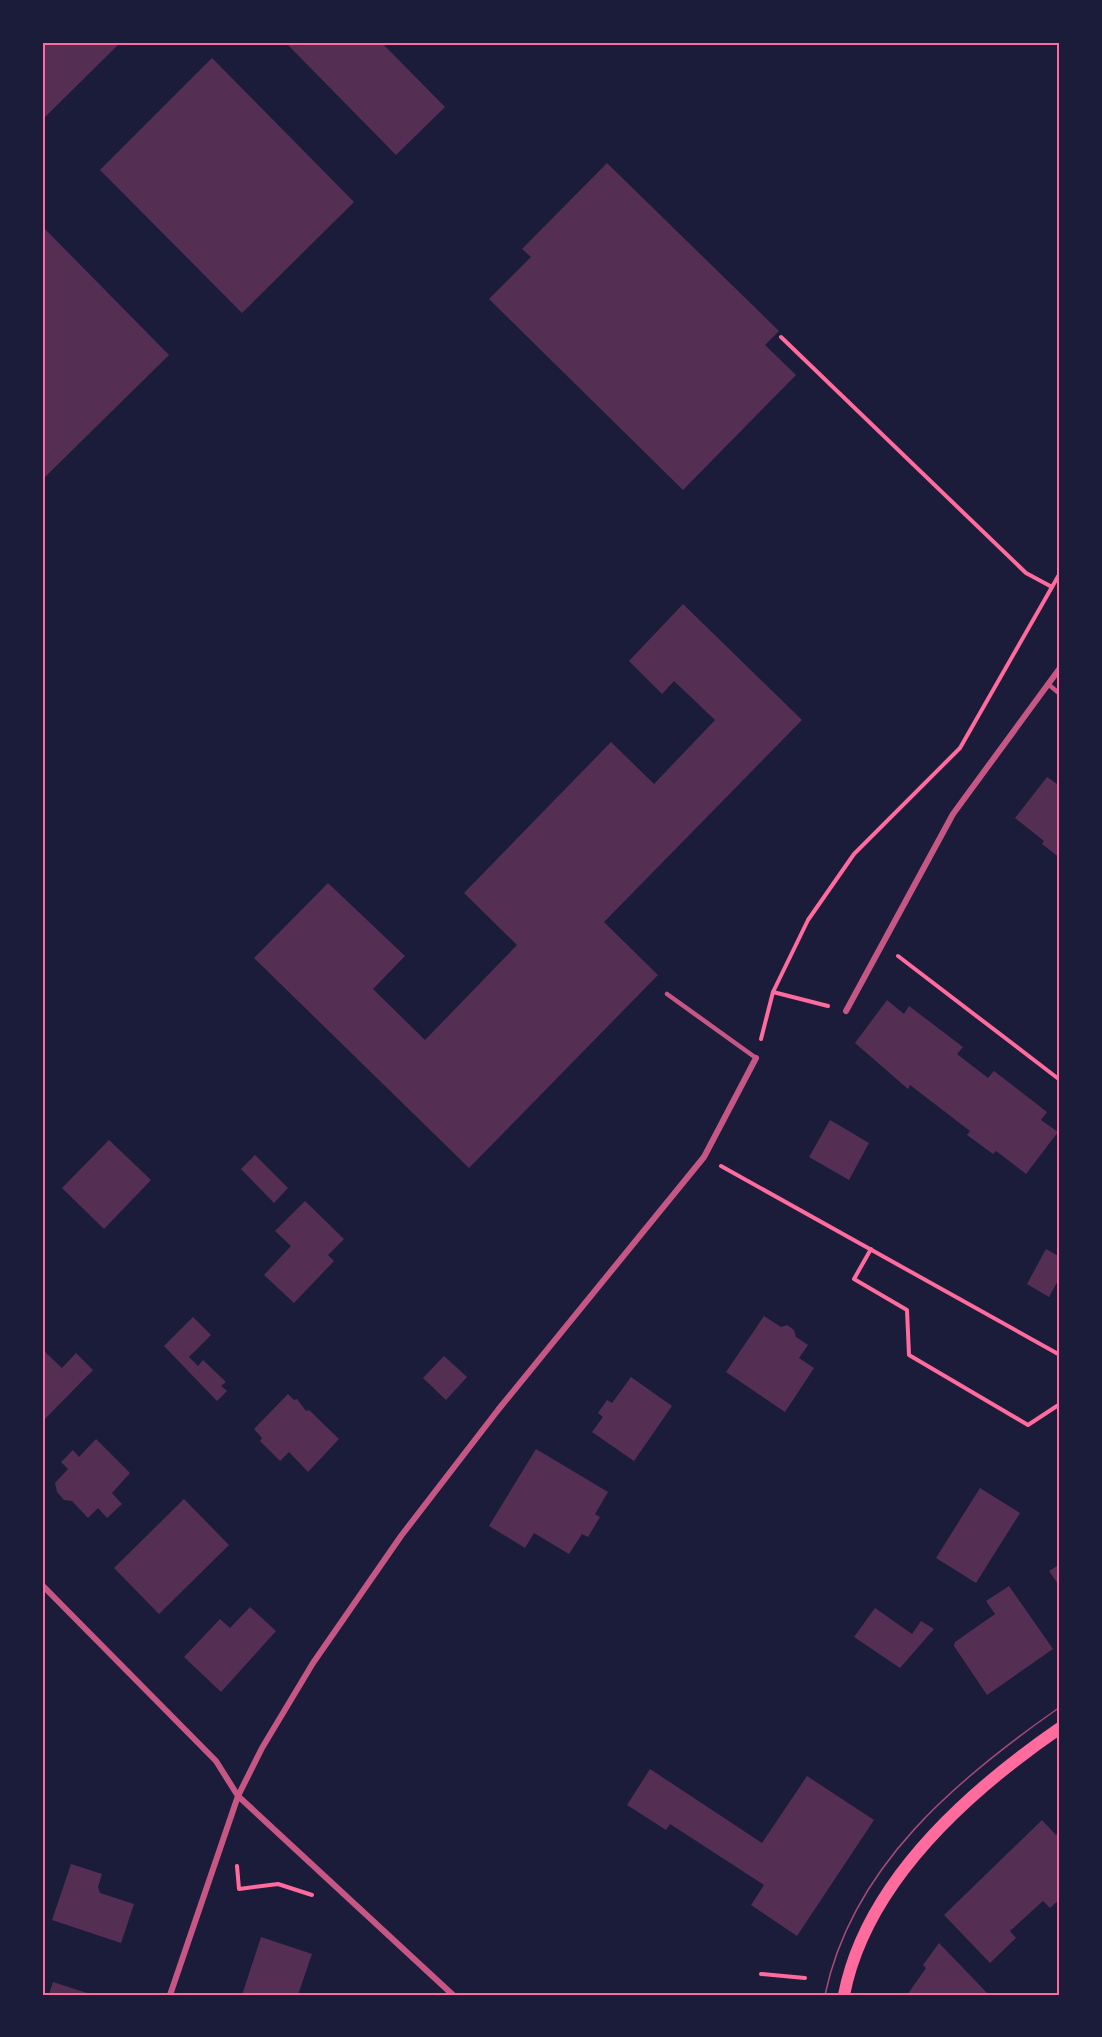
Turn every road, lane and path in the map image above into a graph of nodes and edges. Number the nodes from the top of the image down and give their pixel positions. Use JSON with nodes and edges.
{"nodes":[{"id":1,"x":781,"y":338,"type":"dead end"},
{"id":2,"x":1060,"y":573,"type":"edge"},
{"id":3,"x":1052,"y":587,"type":"junction"},
{"id":4,"x":1060,"y":668,"type":"edge"},
{"id":5,"x":1048,"y":684,"type":"junction"},
{"id":6,"x":1060,"y":694,"type":"edge"},
{"id":7,"x":883,"y":945,"type":"junction"},
{"id":8,"x":773,"y":992,"type":"junction"},
{"id":9,"x":667,"y":994,"type":"dead end"},
{"id":10,"x":846,"y":1011,"type":"joint"},
{"id":11,"x":756,"y":1058,"type":"junction"},
{"id":12,"x":1060,"y":1080,"type":"edge"},
{"id":13,"x":704,"y":1157,"type":"junction"},
{"id":14,"x":871,"y":1249,"type":"junction"},
{"id":15,"x":1060,"y":1355,"type":"edge"},
{"id":16,"x":1060,"y":1404,"type":"edge"},
{"id":17,"x":42,"y":1585,"type":"edge"},
{"id":18,"x":1060,"y":1728,"type":"edge"},
{"id":19,"x":238,"y":1796,"type":"junction"},
{"id":20,"x":239,"y":1888,"type":"dead end"},
{"id":21,"x":321,"y":1897,"type":"dead end"},
{"id":22,"x":761,"y":1974,"type":"dead end"},
{"id":23,"x":806,"y":1978,"type":"dead end"},
{"id":24,"x":170,"y":1995,"type":"edge"},
{"id":25,"x":453,"y":1995,"type":"edge"},
{"id":26,"x":844,"y":1995,"type":"edge"}],
"edges":[{"from":1,"to":3,"type":"path"},
{"from":2,"to":3,"type":"path"},
{"from":3,"to":8,"type":"path"},
{"from":4,"to":5,"type":"street"},
{"from":5,"to":6,"type":"lane"},
{"from":5,"to":7,"type":"street"},
{"from":7,"to":10,"type":"street"},
{"from":7,"to":12,"type":"path"},
{"from":8,"to":10,"type":"path"},
{"from":8,"to":11,"type":"path"},
{"from":9,"to":11,"type":"lane"},
{"from":11,"to":13,"type":"street"},
{"from":13,"to":14,"type":"path"},
{"from":13,"to":19,"type":"street"},
{"from":14,"to":15,"type":"path"},
{"from":14,"to":16,"type":"path"},
{"from":17,"to":19,"type":"street"},
{"from":18,"to":26,"type":"main road"},
{"from":19,"to":24,"type":"street"},
{"from":19,"to":25,"type":"street"},
{"from":20,"to":21,"type":"path"},
{"from":22,"to":23,"type":"path"}]}
